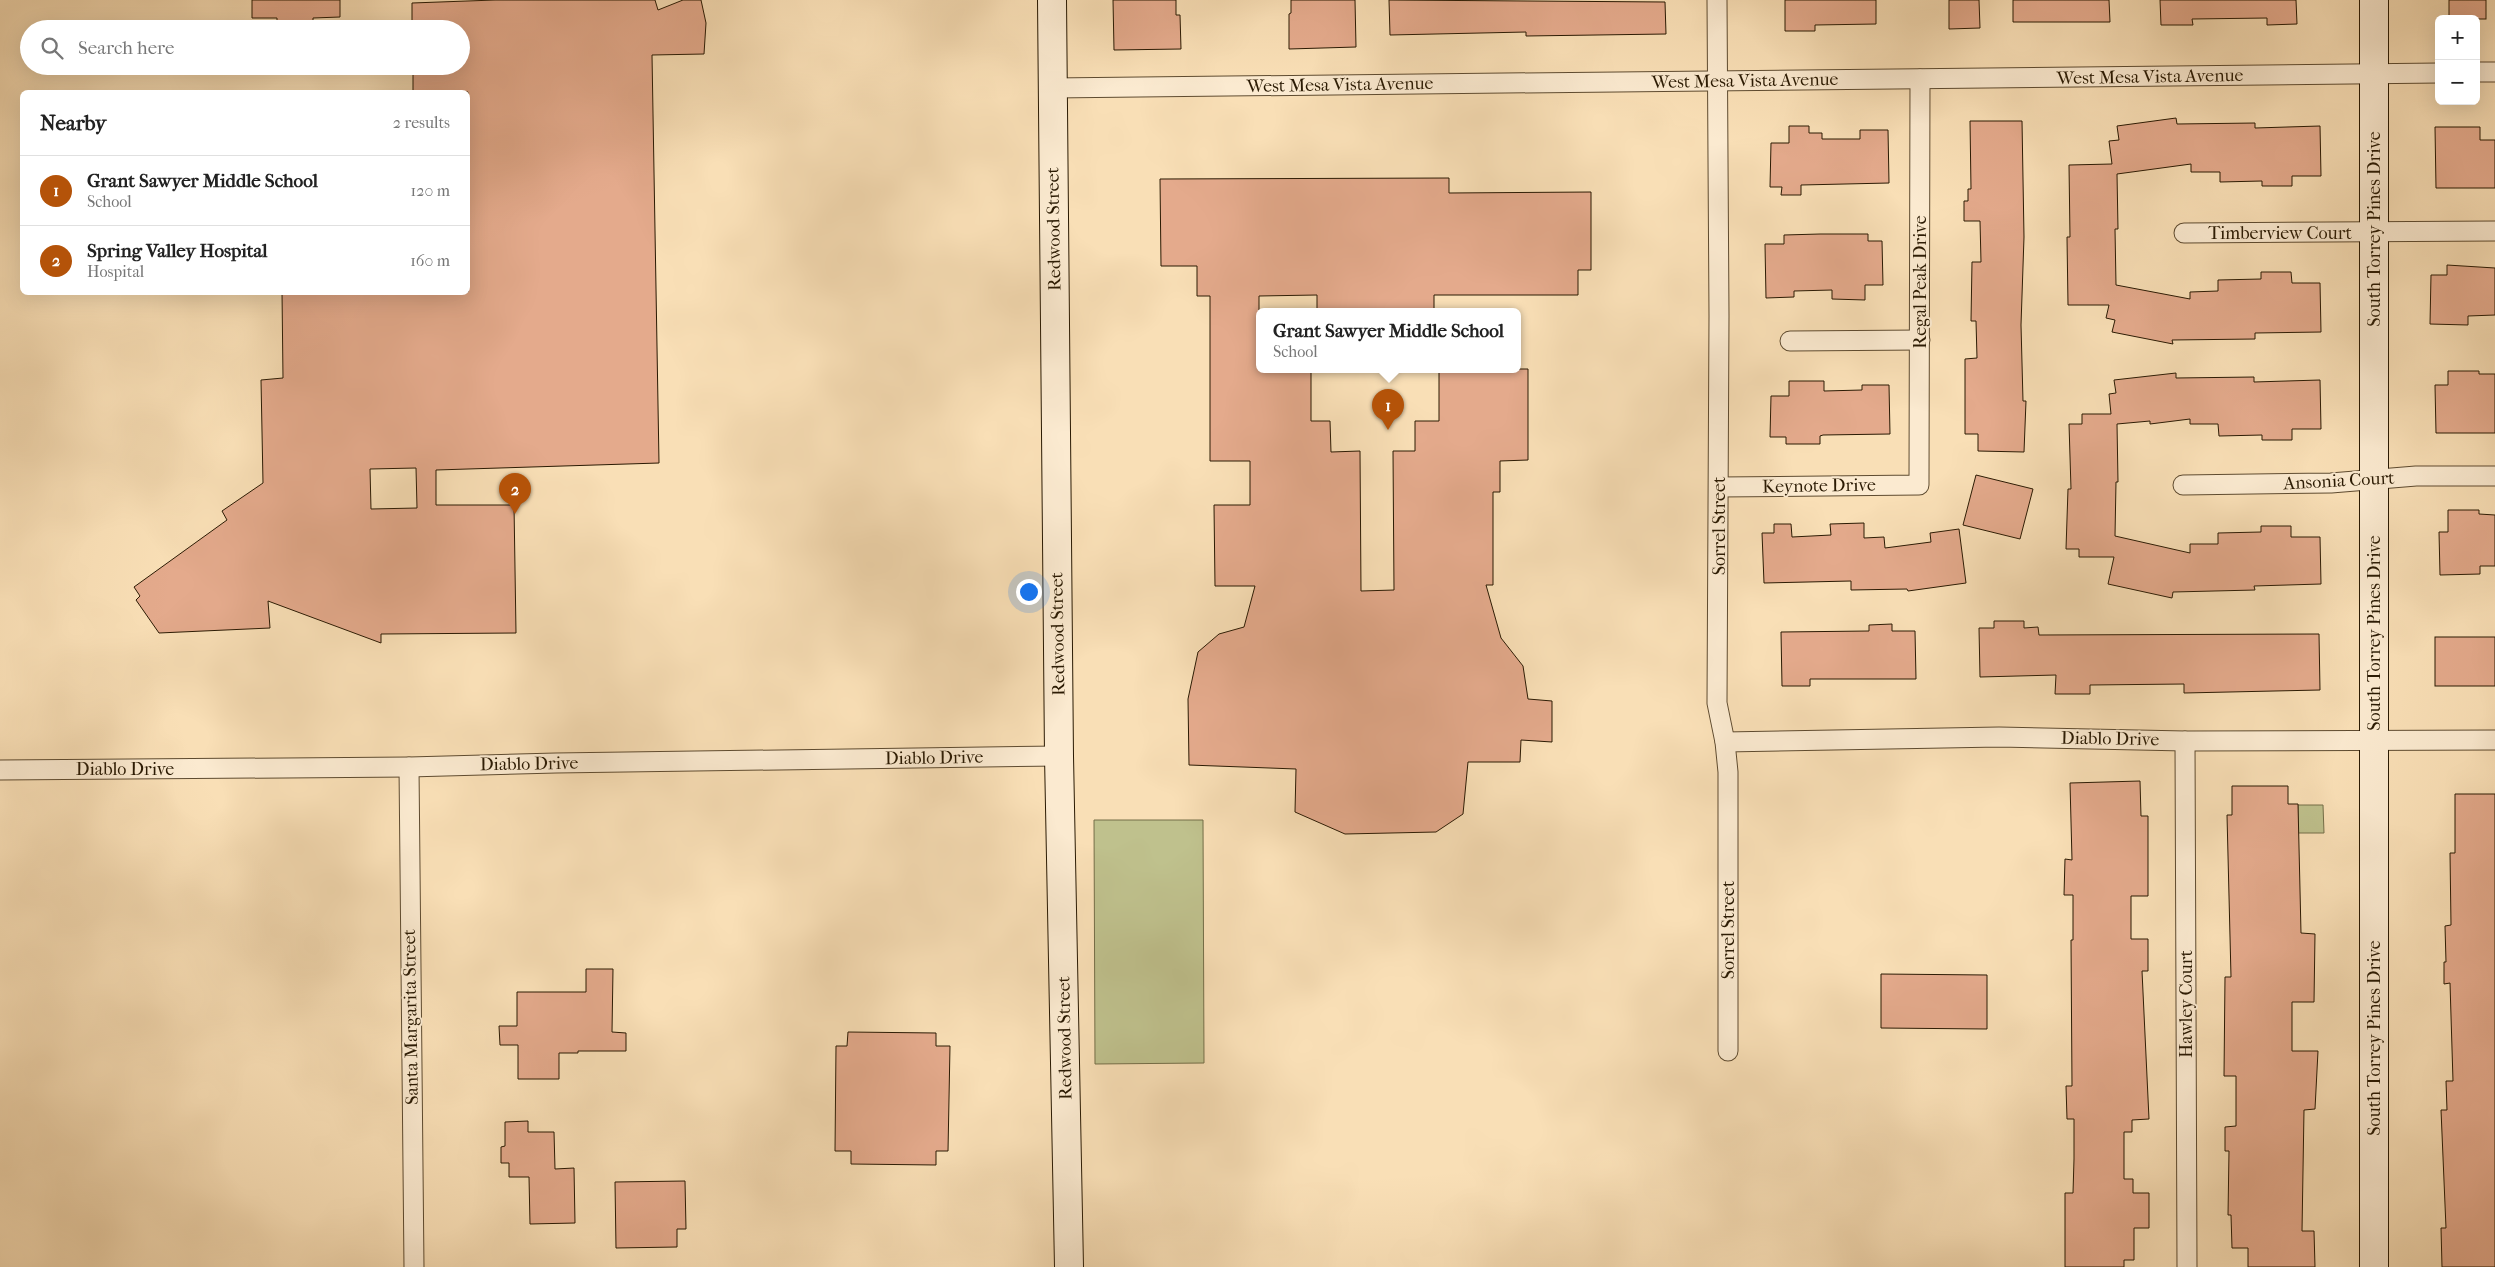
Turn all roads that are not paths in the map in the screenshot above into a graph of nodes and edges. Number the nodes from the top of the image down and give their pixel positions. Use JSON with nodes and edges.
{"nodes":[{"id":1,"x":1052,"y":0,"type":"edge"},
{"id":2,"x":1717,"y":0,"type":"edge"},
{"id":3,"x":2374,"y":0,"type":"edge"},
{"id":4,"x":2480,"y":72,"type":"edge"},
{"id":5,"x":2495,"y":72,"type":"edge"},
{"id":6,"x":2435,"y":73,"type":"edge"},
{"id":7,"x":2374,"y":74,"type":"junction"},
{"id":8,"x":1920,"y":79,"type":"junction"},
{"id":9,"x":1718,"y":81,"type":"junction"},
{"id":10,"x":1052,"y":88,"type":"junction"},
{"id":11,"x":2184,"y":232,"type":"dead end"},
{"id":12,"x":2374,"y":232,"type":"junction"},
{"id":13,"x":2495,"y":232,"type":"edge"},
{"id":14,"x":1920,"y":340,"type":"junction"},
{"id":15,"x":1790,"y":341,"type":"dead end"},
{"id":16,"x":2495,"y":476,"type":"edge"},
{"id":17,"x":2374,"y":480,"type":"junction"},
{"id":18,"x":1919,"y":485,"type":"joint"},
{"id":19,"x":2183,"y":485,"type":"dead end"},
{"id":20,"x":1719,"y":487,"type":"junction"},
{"id":21,"x":2495,"y":740,"type":"edge"},
{"id":22,"x":2185,"y":741,"type":"junction"},
{"id":23,"x":1726,"y":742,"type":"junction"},
{"id":24,"x":2374,"y":742,"type":"junction"},
{"id":25,"x":1059,"y":756,"type":"junction"},
{"id":26,"x":409,"y":767,"type":"junction"},
{"id":27,"x":0,"y":770,"type":"edge"},
{"id":28,"x":1728,"y":1051,"type":"dead end"},
{"id":29,"x":414,"y":1267,"type":"edge"},
{"id":30,"x":1069,"y":1267,"type":"edge"},
{"id":31,"x":2186,"y":1267,"type":"edge"},
{"id":32,"x":2374,"y":1267,"type":"edge"}],
"edges":[{"from":1,"to":10,"type":"main road","name":"Redwood Street"},
{"from":2,"to":9,"type":"street","name":"Sorrel Street"},
{"from":3,"to":7,"type":"main road","name":"South Torrey Pines Drive"},
{"from":4,"to":5,"type":"street"},
{"from":6,"to":7,"type":"street","name":"West Mesa Vista Avenue"},
{"from":7,"to":8,"type":"street","name":"West Mesa Vista Avenue"},
{"from":7,"to":12,"type":"main road","name":"South Torrey Pines Drive"},
{"from":8,"to":9,"type":"street","name":"West Mesa Vista Avenue"},
{"from":8,"to":14,"type":"street","name":"Regal Peak Drive"},
{"from":9,"to":10,"type":"street","name":"West Mesa Vista Avenue"},
{"from":9,"to":20,"type":"street","name":"Sorrel Street"},
{"from":10,"to":25,"type":"main road","name":"Redwood Street"},
{"from":11,"to":12,"type":"street","name":"Timberview Court"},
{"from":12,"to":13,"type":"street","name":"Timberview Court"},
{"from":12,"to":17,"type":"main road","name":"South Torrey Pines Drive"},
{"from":14,"to":15,"type":"street"},
{"from":14,"to":18,"type":"street","name":"Regal Peak Drive"},
{"from":16,"to":17,"type":"street","name":"Ansonia Court"},
{"from":17,"to":19,"type":"street","name":"Ansonia Court"},
{"from":17,"to":24,"type":"main road","name":"South Torrey Pines Drive"},
{"from":18,"to":20,"type":"street","name":"Keynote Drive"},
{"from":20,"to":23,"type":"street","name":"Sorrel Street"},
{"from":21,"to":24,"type":"street","name":"Diablo Drive"},
{"from":22,"to":23,"type":"street","name":"Diablo Drive"},
{"from":22,"to":24,"type":"street","name":"Diablo Drive"},
{"from":22,"to":31,"type":"street","name":"Hawley Court"},
{"from":23,"to":28,"type":"street","name":"Sorrel Street"},
{"from":24,"to":32,"type":"main road","name":"South Torrey Pines Drive"},
{"from":25,"to":26,"type":"street","name":"Diablo Drive"},
{"from":25,"to":30,"type":"main road","name":"Redwood Street"},
{"from":26,"to":27,"type":"street","name":"Diablo Drive"},
{"from":26,"to":29,"type":"street","name":"Santa Margarita Street"}]}
